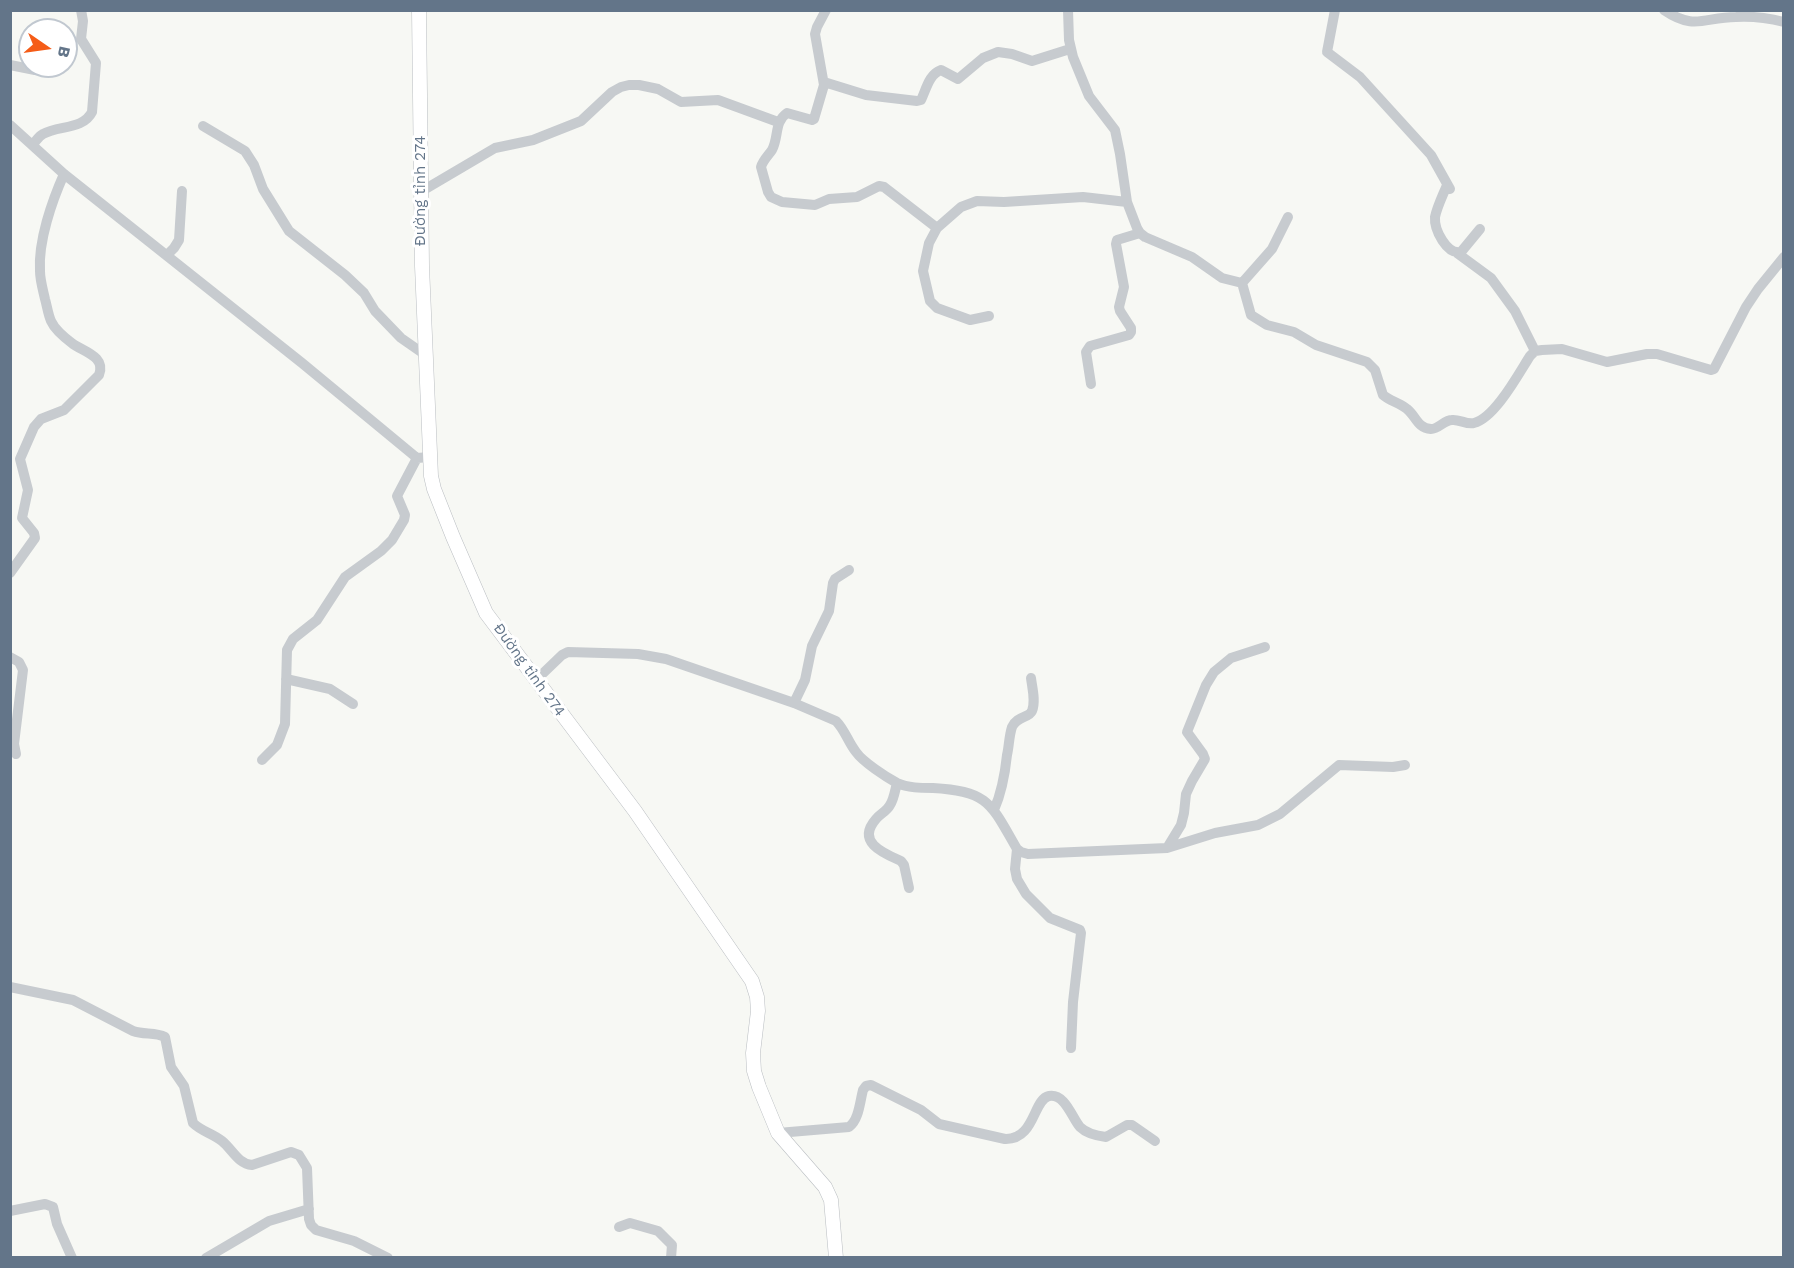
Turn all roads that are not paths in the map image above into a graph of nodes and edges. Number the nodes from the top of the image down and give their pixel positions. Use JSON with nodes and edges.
{"nodes":[{"id":1,"x":81,"y":10,"type":"edge"},
{"id":2,"x":419,"y":10,"type":"edge"},
{"id":3,"x":826,"y":10,"type":"edge"},
{"id":4,"x":1068,"y":10,"type":"edge"},
{"id":5,"x":1335,"y":10,"type":"edge"},
{"id":6,"x":1664,"y":10,"type":"edge"},
{"id":7,"x":1784,"y":22,"type":"edge"},
{"id":8,"x":1070,"y":49,"type":"junction"},
{"id":9,"x":824,"y":82,"type":"junction"},
{"id":10,"x":778,"y":122,"type":"junction"},
{"id":11,"x":10,"y":125,"type":"edge"},
{"id":12,"x":203,"y":126,"type":"dead end"},
{"id":13,"x":32,"y":145,"type":"junction"},
{"id":14,"x":64,"y":174,"type":"junction"},
{"id":15,"x":182,"y":191,"type":"dead end"},
{"id":16,"x":422,"y":191,"type":"junction"},
{"id":17,"x":1127,"y":202,"type":"junction"},
{"id":18,"x":1288,"y":217,"type":"dead end"},
{"id":19,"x":937,"y":228,"type":"junction"},
{"id":20,"x":1480,"y":229,"type":"dead end"},
{"id":21,"x":1140,"y":234,"type":"junction"},
{"id":22,"x":1458,"y":253,"type":"junction"},
{"id":23,"x":167,"y":255,"type":"junction"},
{"id":24,"x":1784,"y":257,"type":"edge"},
{"id":25,"x":1242,"y":283,"type":"junction"},
{"id":26,"x":989,"y":316,"type":"dead end"},
{"id":27,"x":1535,"y":351,"type":"junction"},
{"id":28,"x":424,"y":354,"type":"junction"},
{"id":29,"x":1091,"y":384,"type":"dead end"},
{"id":30,"x":424,"y":458,"type":"junction"},
{"id":31,"x":849,"y":570,"type":"dead end"},
{"id":32,"x":10,"y":573,"type":"edge"},
{"id":33,"x":1265,"y":647,"type":"dead end"},
{"id":34,"x":10,"y":657,"type":"edge"},
{"id":35,"x":1031,"y":678,"type":"dead end"},
{"id":36,"x":286,"y":679,"type":"junction"},
{"id":37,"x":536,"y":680,"type":"junction"},
{"id":38,"x":794,"y":703,"type":"junction"},
{"id":39,"x":353,"y":704,"type":"dead end"},
{"id":40,"x":16,"y":754,"type":"dead end"},
{"id":41,"x":262,"y":760,"type":"dead end"},
{"id":42,"x":1405,"y":765,"type":"dead end"},
{"id":43,"x":897,"y":783,"type":"junction"},
{"id":44,"x":994,"y":810,"type":"junction"},
{"id":45,"x":1167,"y":848,"type":"junction"},
{"id":46,"x":1017,"y":849,"type":"junction"},
{"id":47,"x":909,"y":888,"type":"dead end"},
{"id":48,"x":10,"y":987,"type":"edge"},
{"id":49,"x":1071,"y":1048,"type":"dead end"},
{"id":50,"x":778,"y":1133,"type":"junction"},
{"id":51,"x":1155,"y":1141,"type":"dead end"},
{"id":52,"x":309,"y":1209,"type":"junction"},
{"id":53,"x":10,"y":1211,"type":"edge"},
{"id":54,"x":619,"y":1227,"type":"dead end"},
{"id":55,"x":72,"y":1257,"type":"edge"},
{"id":56,"x":206,"y":1257,"type":"edge"},
{"id":57,"x":388,"y":1257,"type":"edge"},
{"id":58,"x":671,"y":1257,"type":"edge"},
{"id":59,"x":836,"y":1257,"type":"edge"}],
"edges":[{"from":1,"to":13,"type":"street"},
{"from":2,"to":16,"type":"main road","name":"Đường tỉnh 274"},
{"from":3,"to":9,"type":"street"},
{"from":4,"to":8,"type":"street"},
{"from":5,"to":22,"type":"street"},
{"from":6,"to":7,"type":"street"},
{"from":8,"to":9,"type":"street"},
{"from":8,"to":17,"type":"street"},
{"from":9,"to":10,"type":"street"},
{"from":10,"to":16,"type":"street"},
{"from":10,"to":19,"type":"street"},
{"from":11,"to":13,"type":"street"},
{"from":12,"to":28,"type":"street"},
{"from":13,"to":14,"type":"street"},
{"from":14,"to":23,"type":"street"},
{"from":14,"to":32,"type":"street"},
{"from":15,"to":23,"type":"street"},
{"from":16,"to":28,"type":"main road","name":"Đường tỉnh 274"},
{"from":17,"to":19,"type":"street"},
{"from":17,"to":21,"type":"street"},
{"from":18,"to":25,"type":"street"},
{"from":19,"to":26,"type":"street"},
{"from":20,"to":22,"type":"street"},
{"from":21,"to":25,"type":"street"},
{"from":21,"to":29,"type":"street"},
{"from":22,"to":27,"type":"street"},
{"from":23,"to":30,"type":"street"},
{"from":24,"to":27,"type":"street"},
{"from":25,"to":27,"type":"street"},
{"from":28,"to":30,"type":"main road","name":"Đường tỉnh 274"},
{"from":30,"to":36,"type":"street"},
{"from":30,"to":37,"type":"main road","name":"Đường tỉnh 274"},
{"from":31,"to":38,"type":"street"},
{"from":33,"to":45,"type":"street"},
{"from":34,"to":40,"type":"street"},
{"from":35,"to":44,"type":"street"},
{"from":36,"to":39,"type":"street"},
{"from":36,"to":41,"type":"street"},
{"from":37,"to":38,"type":"street"},
{"from":37,"to":50,"type":"main road","name":"Đường tỉnh 274"},
{"from":38,"to":43,"type":"street"},
{"from":42,"to":45,"type":"street"},
{"from":43,"to":44,"type":"street"},
{"from":43,"to":47,"type":"street"},
{"from":44,"to":46,"type":"street"},
{"from":45,"to":46,"type":"street"},
{"from":46,"to":49,"type":"street"},
{"from":48,"to":52,"type":"street"},
{"from":50,"to":51,"type":"street"},
{"from":50,"to":59,"type":"main road","name":"Đường tỉnh 274"},
{"from":52,"to":56,"type":"street"},
{"from":52,"to":57,"type":"street"},
{"from":53,"to":55,"type":"street"},
{"from":54,"to":58,"type":"street"}]}
